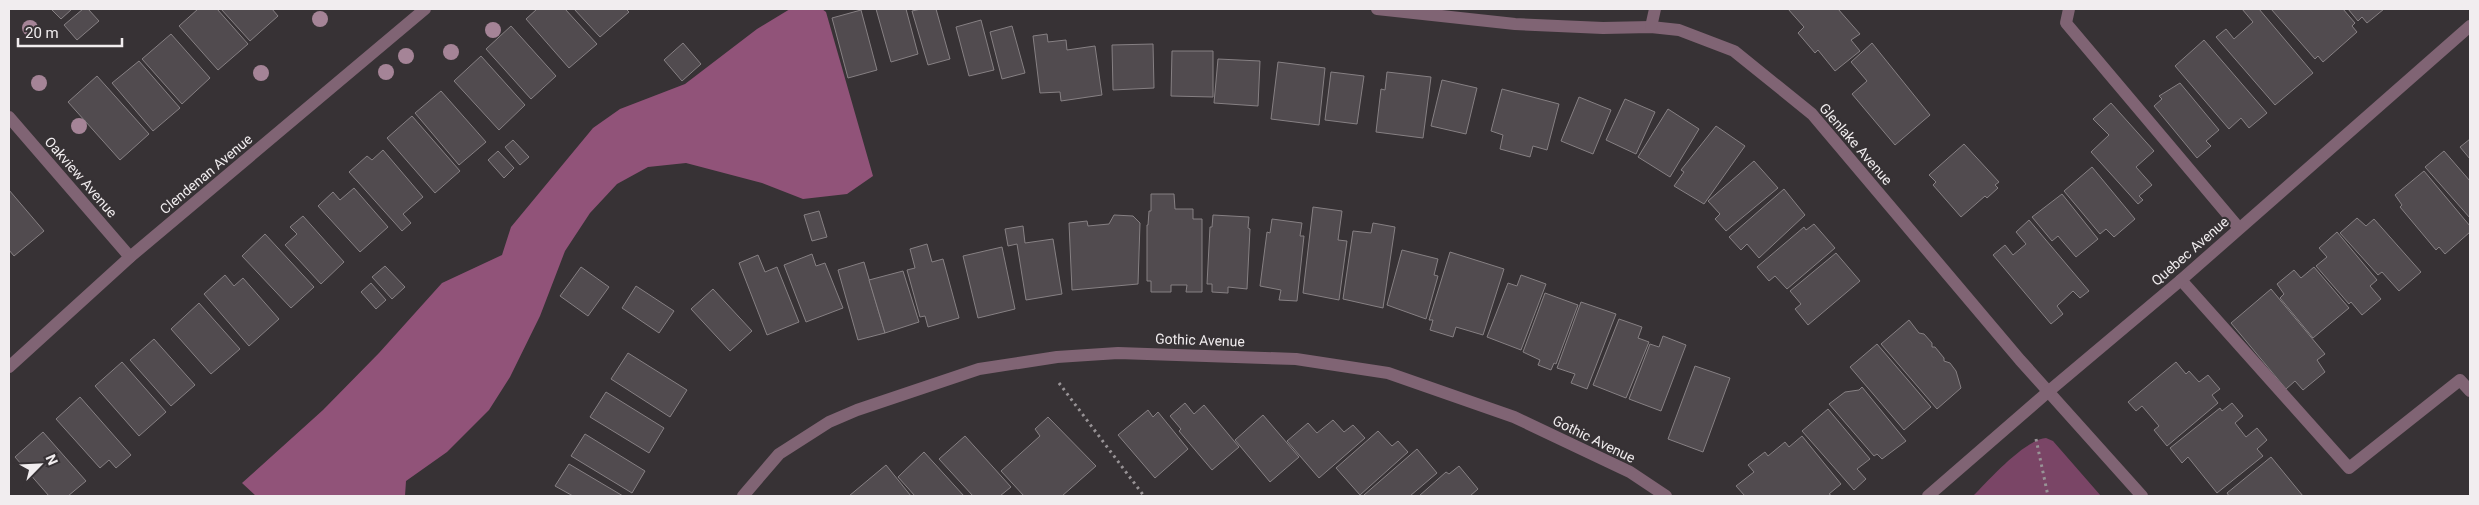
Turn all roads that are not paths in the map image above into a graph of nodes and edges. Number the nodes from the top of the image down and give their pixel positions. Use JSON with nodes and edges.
{"nodes":[{"id":1,"x":426,"y":9,"type":"edge"},
{"id":2,"x":1377,"y":9,"type":"edge"},
{"id":3,"x":1655,"y":9,"type":"edge"},
{"id":4,"x":2069,"y":9,"type":"edge"},
{"id":5,"x":2470,"y":26,"type":"edge"},
{"id":6,"x":1651,"y":27,"type":"junction"},
{"id":7,"x":9,"y":117,"type":"edge"},
{"id":8,"x":2239,"y":228,"type":"junction"},
{"id":9,"x":130,"y":257,"type":"junction"},
{"id":10,"x":2181,"y":280,"type":"junction"},
{"id":11,"x":9,"y":366,"type":"edge"},
{"id":12,"x":2049,"y":391,"type":"junction"},
{"id":13,"x":2470,"y":391,"type":"edge"},
{"id":14,"x":743,"y":496,"type":"edge"},
{"id":15,"x":1666,"y":496,"type":"edge"},
{"id":16,"x":1928,"y":496,"type":"edge"},
{"id":17,"x":2142,"y":496,"type":"edge"}],
"edges":[{"from":1,"to":9,"type":"street","name":"Clendenan Avenue"},
{"from":2,"to":6,"type":"street","name":"Glenlake Avenue"},
{"from":3,"to":6,"type":"street"},
{"from":4,"to":8,"type":"street"},
{"from":5,"to":8,"type":"street","name":"Quebec Avenue"},
{"from":6,"to":12,"type":"street","name":"Glenlake Avenue"},
{"from":7,"to":9,"type":"street","name":"Oakview Avenue"},
{"from":8,"to":10,"type":"street","name":"Quebec Avenue"},
{"from":9,"to":11,"type":"street","name":"Clendenan Avenue"},
{"from":10,"to":12,"type":"street","name":"Quebec Avenue"},
{"from":10,"to":13,"type":"street"},
{"from":12,"to":16,"type":"street","name":"Quebec Avenue"},
{"from":12,"to":17,"type":"street","name":"Glenlake Avenue"},
{"from":14,"to":15,"type":"street","name":"Gothic Avenue"}]}
